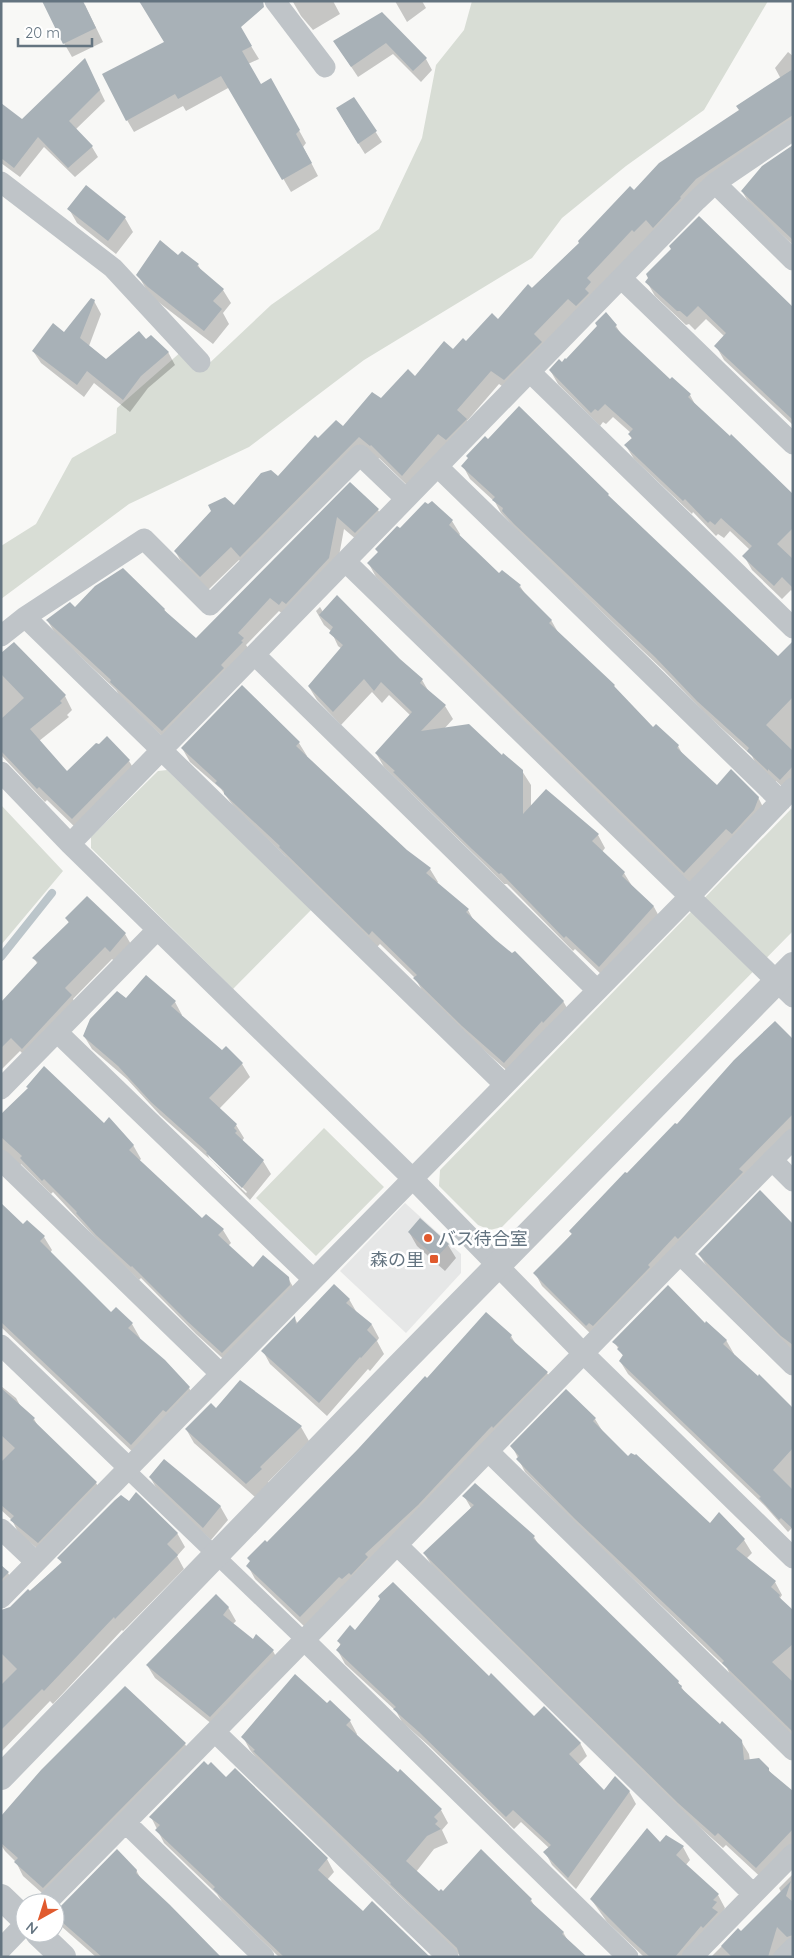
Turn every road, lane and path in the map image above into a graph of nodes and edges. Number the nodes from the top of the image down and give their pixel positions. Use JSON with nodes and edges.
{"nodes":[{"id":1,"x":275,"y":1,"type":"edge"},
{"id":2,"x":325,"y":67,"type":"dead end"},
{"id":3,"x":793,"y":130,"type":"edge"},
{"id":4,"x":1,"y":182,"type":"edge"},
{"id":5,"x":715,"y":183,"type":"junction"},
{"id":6,"x":793,"y":260,"type":"edge"},
{"id":7,"x":622,"y":278,"type":"junction"},
{"id":8,"x":200,"y":362,"type":"dead end"},
{"id":9,"x":530,"y":372,"type":"junction"},
{"id":10,"x":793,"y":444,"type":"edge"},
{"id":11,"x":438,"y":467,"type":"junction"},
{"id":12,"x":406,"y":499,"type":"junction"},
{"id":13,"x":346,"y":562,"type":"junction"},
{"id":14,"x":25,"y":617,"type":"junction"},
{"id":15,"x":793,"y":628,"type":"edge"},
{"id":16,"x":1,"y":636,"type":"edge"},
{"id":17,"x":256,"y":655,"type":"junction"},
{"id":18,"x":161,"y":751,"type":"junction"},
{"id":19,"x":1,"y":772,"type":"edge"},
{"id":20,"x":787,"y":794,"type":"edge"},
{"id":21,"x":70,"y":844,"type":"junction"},
{"id":22,"x":690,"y":896,"type":"junction"},
{"id":23,"x":157,"y":930,"type":"junction"},
{"id":24,"x":787,"y":981,"type":"edge"},
{"id":25,"x":597,"y":990,"type":"junction"},
{"id":26,"x":57,"y":1032,"type":"junction"},
{"id":27,"x":504,"y":1084,"type":"junction"},
{"id":28,"x":1,"y":1089,"type":"edge"},
{"id":29,"x":793,"y":1139,"type":"edge"},
{"id":30,"x":1,"y":1160,"type":"edge"},
{"id":31,"x":772,"y":1160,"type":"junction"},
{"id":32,"x":412,"y":1178,"type":"junction"},
{"id":33,"x":793,"y":1181,"type":"edge"},
{"id":34,"x":680,"y":1254,"type":"junction"},
{"id":35,"x":498,"y":1266,"type":"junction"},
{"id":36,"x":313,"y":1280,"type":"junction"},
{"id":37,"x":1,"y":1345,"type":"edge"},
{"id":38,"x":583,"y":1353,"type":"junction"},
{"id":39,"x":793,"y":1364,"type":"edge"},
{"id":40,"x":221,"y":1374,"type":"junction"},
{"id":41,"x":488,"y":1452,"type":"junction"},
{"id":42,"x":128,"y":1469,"type":"junction"},
{"id":43,"x":1,"y":1529,"type":"edge"},
{"id":44,"x":397,"y":1545,"type":"junction"},
{"id":45,"x":217,"y":1555,"type":"junction"},
{"id":46,"x":793,"y":1558,"type":"edge"},
{"id":47,"x":36,"y":1562,"type":"junction"},
{"id":48,"x":1,"y":1598,"type":"edge"},
{"id":49,"x":304,"y":1640,"type":"junction"},
{"id":50,"x":214,"y":1732,"type":"junction"},
{"id":51,"x":793,"y":1750,"type":"edge"},
{"id":52,"x":1,"y":1777,"type":"edge"},
{"id":53,"x":126,"y":1822,"type":"junction"},
{"id":54,"x":793,"y":1854,"type":"edge"},
{"id":55,"x":56,"y":1893,"type":"edge"},
{"id":56,"x":753,"y":1894,"type":"junction"},
{"id":57,"x":1,"y":1897,"type":"edge"},
{"id":58,"x":15,"y":1910,"type":"edge"},
{"id":59,"x":15,"y":1934,"type":"edge"},
{"id":60,"x":48,"y":1943,"type":"edge"},
{"id":61,"x":793,"y":1945,"type":"edge"},
{"id":62,"x":1,"y":1949,"type":"edge"},
{"id":63,"x":63,"y":1957,"type":"edge"},
{"id":64,"x":264,"y":1957,"type":"edge"},
{"id":65,"x":448,"y":1957,"type":"edge"},
{"id":66,"x":628,"y":1957,"type":"edge"},
{"id":67,"x":692,"y":1957,"type":"edge"},
{"id":68,"x":781,"y":1957,"type":"edge"}],
"edges":[{"from":1,"to":2,"type":"street"},
{"from":3,"to":5,"type":"street"},
{"from":4,"to":8,"type":"street"},
{"from":5,"to":6,"type":"street"},
{"from":5,"to":7,"type":"street"},
{"from":7,"to":9,"type":"street"},
{"from":7,"to":10,"type":"street"},
{"from":9,"to":11,"type":"street"},
{"from":9,"to":15,"type":"street"},
{"from":11,"to":12,"type":"street"},
{"from":11,"to":20,"type":"street"},
{"from":12,"to":13,"type":"street"},
{"from":12,"to":14,"type":"street"},
{"from":13,"to":17,"type":"street"},
{"from":13,"to":22,"type":"street"},
{"from":14,"to":16,"type":"street"},
{"from":14,"to":18,"type":"street"},
{"from":17,"to":18,"type":"street"},
{"from":17,"to":25,"type":"street"},
{"from":18,"to":21,"type":"street"},
{"from":18,"to":27,"type":"street"},
{"from":19,"to":21,"type":"street"},
{"from":20,"to":22,"type":"street"},
{"from":21,"to":23,"type":"street"},
{"from":22,"to":24,"type":"street"},
{"from":22,"to":25,"type":"street"},
{"from":23,"to":26,"type":"street"},
{"from":23,"to":32,"type":"street"},
{"from":24,"to":35,"type":"street"},
{"from":25,"to":27,"type":"street"},
{"from":26,"to":28,"type":"street"},
{"from":26,"to":36,"type":"street"},
{"from":27,"to":32,"type":"street"},
{"from":29,"to":31,"type":"street"},
{"from":30,"to":40,"type":"street"},
{"from":31,"to":33,"type":"street"},
{"from":31,"to":34,"type":"street"},
{"from":32,"to":35,"type":"street"},
{"from":32,"to":36,"type":"street"},
{"from":34,"to":38,"type":"street"},
{"from":34,"to":39,"type":"street"},
{"from":35,"to":38,"type":"street"},
{"from":35,"to":45,"type":"street"},
{"from":36,"to":40,"type":"street"},
{"from":37,"to":42,"type":"street"},
{"from":38,"to":41,"type":"street"},
{"from":38,"to":46,"type":"street"},
{"from":40,"to":42,"type":"street"},
{"from":41,"to":44,"type":"street"},
{"from":41,"to":51,"type":"street"},
{"from":42,"to":45,"type":"street"},
{"from":42,"to":47,"type":"street"},
{"from":43,"to":47,"type":"street"},
{"from":44,"to":49,"type":"street"},
{"from":44,"to":56,"type":"street"},
{"from":45,"to":49,"type":"street"},
{"from":45,"to":52,"type":"street"},
{"from":47,"to":48,"type":"street"},
{"from":49,"to":50,"type":"street"},
{"from":49,"to":66,"type":"street"},
{"from":50,"to":53,"type":"street"},
{"from":50,"to":65,"type":"street"},
{"from":53,"to":55,"type":"street"},
{"from":53,"to":64,"type":"street"},
{"from":54,"to":56,"type":"street"},
{"from":56,"to":67,"type":"street"},
{"from":57,"to":58,"type":"street"},
{"from":59,"to":62,"type":"street"},
{"from":60,"to":63,"type":"street"},
{"from":61,"to":68,"type":"street"}]}
